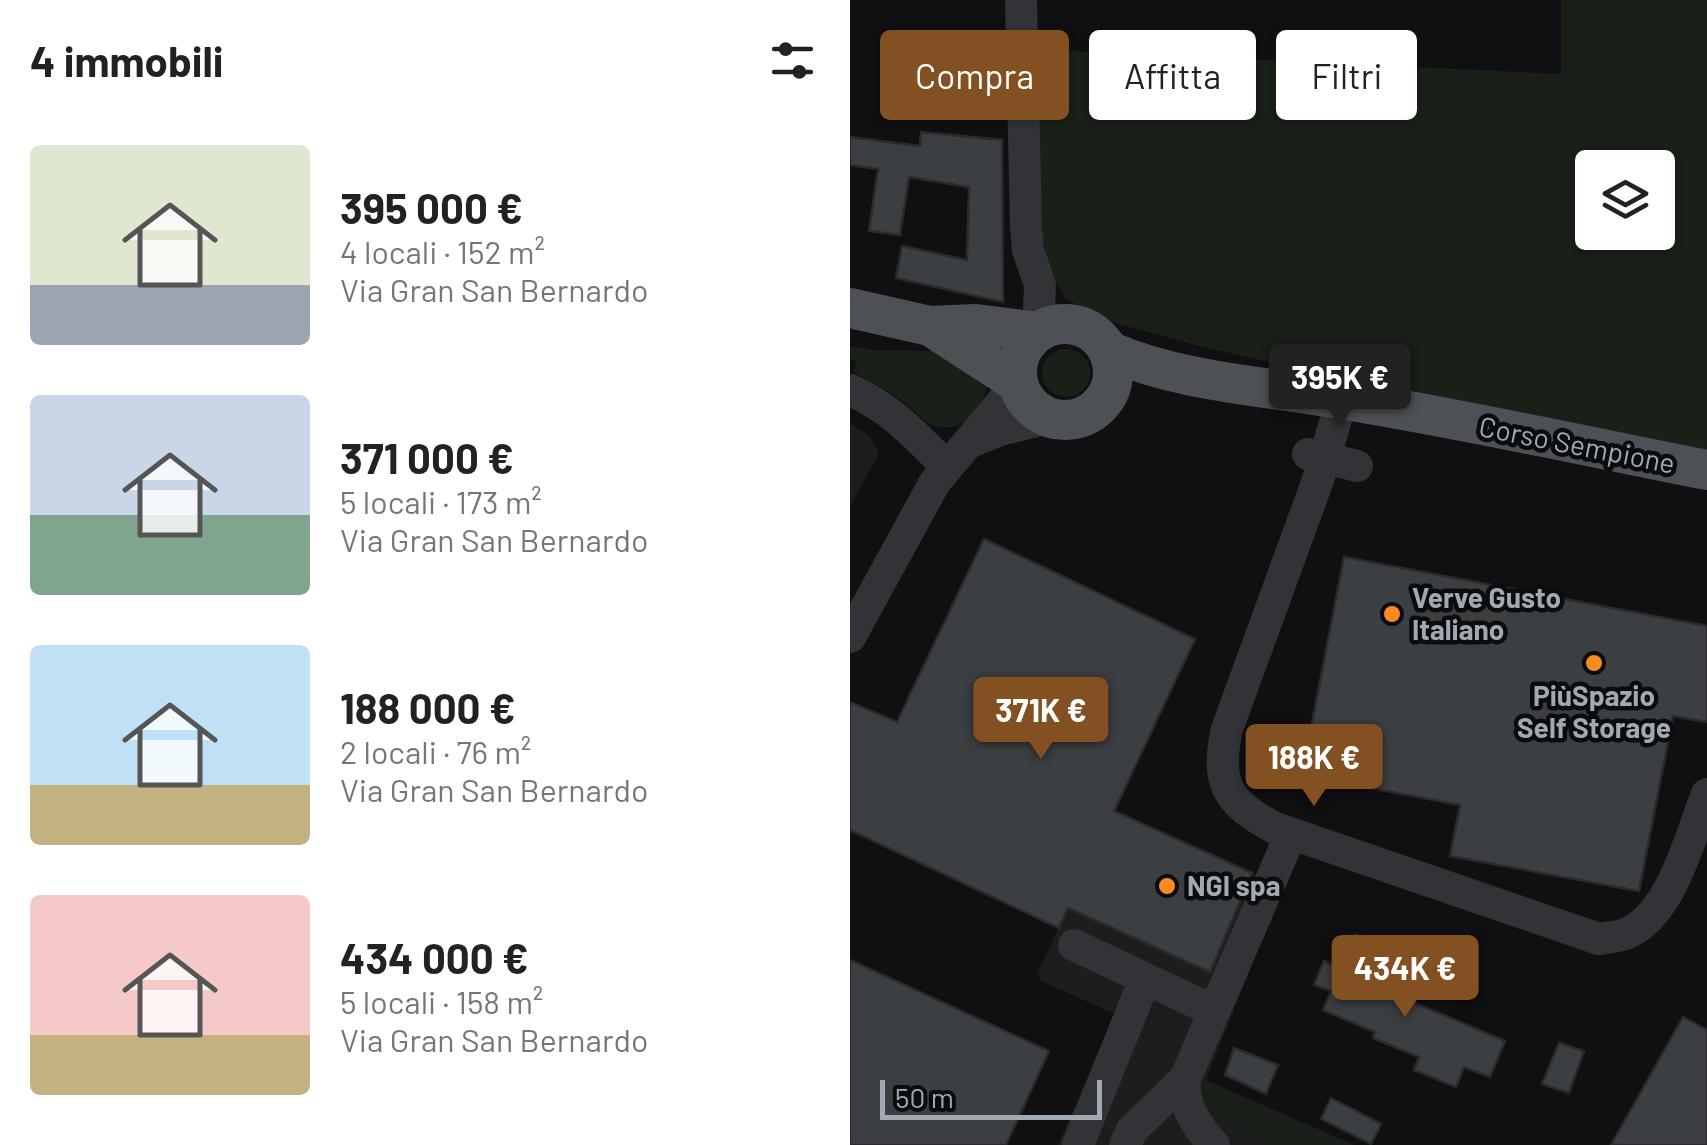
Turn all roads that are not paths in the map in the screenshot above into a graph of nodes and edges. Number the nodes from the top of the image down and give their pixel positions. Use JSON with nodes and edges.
{"nodes":[{"id":1,"x":1021,"y":0,"type":"edge"},
{"id":2,"x":850,"y":308,"type":"edge"},
{"id":3,"x":930,"y":326,"type":"junction"},
{"id":4,"x":1038,"y":332,"type":"junction"},
{"id":5,"x":1109,"y":351,"type":"junction"},
{"id":6,"x":1211,"y":380,"type":"junction"},
{"id":7,"x":1018,"y":383,"type":"junction"},
{"id":8,"x":850,"y":390,"type":"edge"},
{"id":9,"x":1342,"y":399,"type":"junction"},
{"id":10,"x":1092,"y":412,"type":"junction"},
{"id":11,"x":1049,"y":418,"type":"junction"},
{"id":12,"x":955,"y":457,"type":"junction"},
{"id":13,"x":1707,"y":470,"type":"edge"},
{"id":14,"x":850,"y":638,"type":"edge"},
{"id":15,"x":1707,"y":794,"type":"edge"},
{"id":16,"x":1290,"y":834,"type":"junction"},
{"id":17,"x":1074,"y":946,"type":"dead end"},
{"id":18,"x":1145,"y":979,"type":"junction"},
{"id":19,"x":1214,"y":1011,"type":"junction"},
{"id":20,"x":1185,"y":1078,"type":"junction"},
{"id":21,"x":1078,"y":1145,"type":"edge"},
{"id":22,"x":1125,"y":1145,"type":"edge"},
{"id":23,"x":1214,"y":1145,"type":"edge"}],
"edges":[{"from":1,"to":4,"type":"street"},
{"from":2,"to":3,"type":"main road"},
{"from":3,"to":4,"type":"main road"},
{"from":3,"to":7,"type":"main road"},
{"from":4,"to":5,"type":"main road"},
{"from":4,"to":7,"type":"main road"},
{"from":5,"to":6,"type":"main road","name":"Corso Sempione"},
{"from":5,"to":10,"type":"main road"},
{"from":6,"to":9,"type":"main road","name":"Corso Sempione"},
{"from":6,"to":10,"type":"main road","name":"Corso Sempione"},
{"from":7,"to":11,"type":"main road"},
{"from":7,"to":12,"type":"street"},
{"from":8,"to":12,"type":"street"},
{"from":9,"to":13,"type":"main road","name":"Corso Sempione"},
{"from":9,"to":16,"type":"street"},
{"from":10,"to":11,"type":"main road"},
{"from":11,"to":12,"type":"street"},
{"from":12,"to":14,"type":"street"},
{"from":15,"to":16,"type":"street"},
{"from":16,"to":19,"type":"street"},
{"from":17,"to":18,"type":"street"},
{"from":18,"to":19,"type":"street"},
{"from":18,"to":21,"type":"street"},
{"from":19,"to":20,"type":"street"},
{"from":20,"to":22,"type":"street"},
{"from":20,"to":23,"type":"street"}]}
